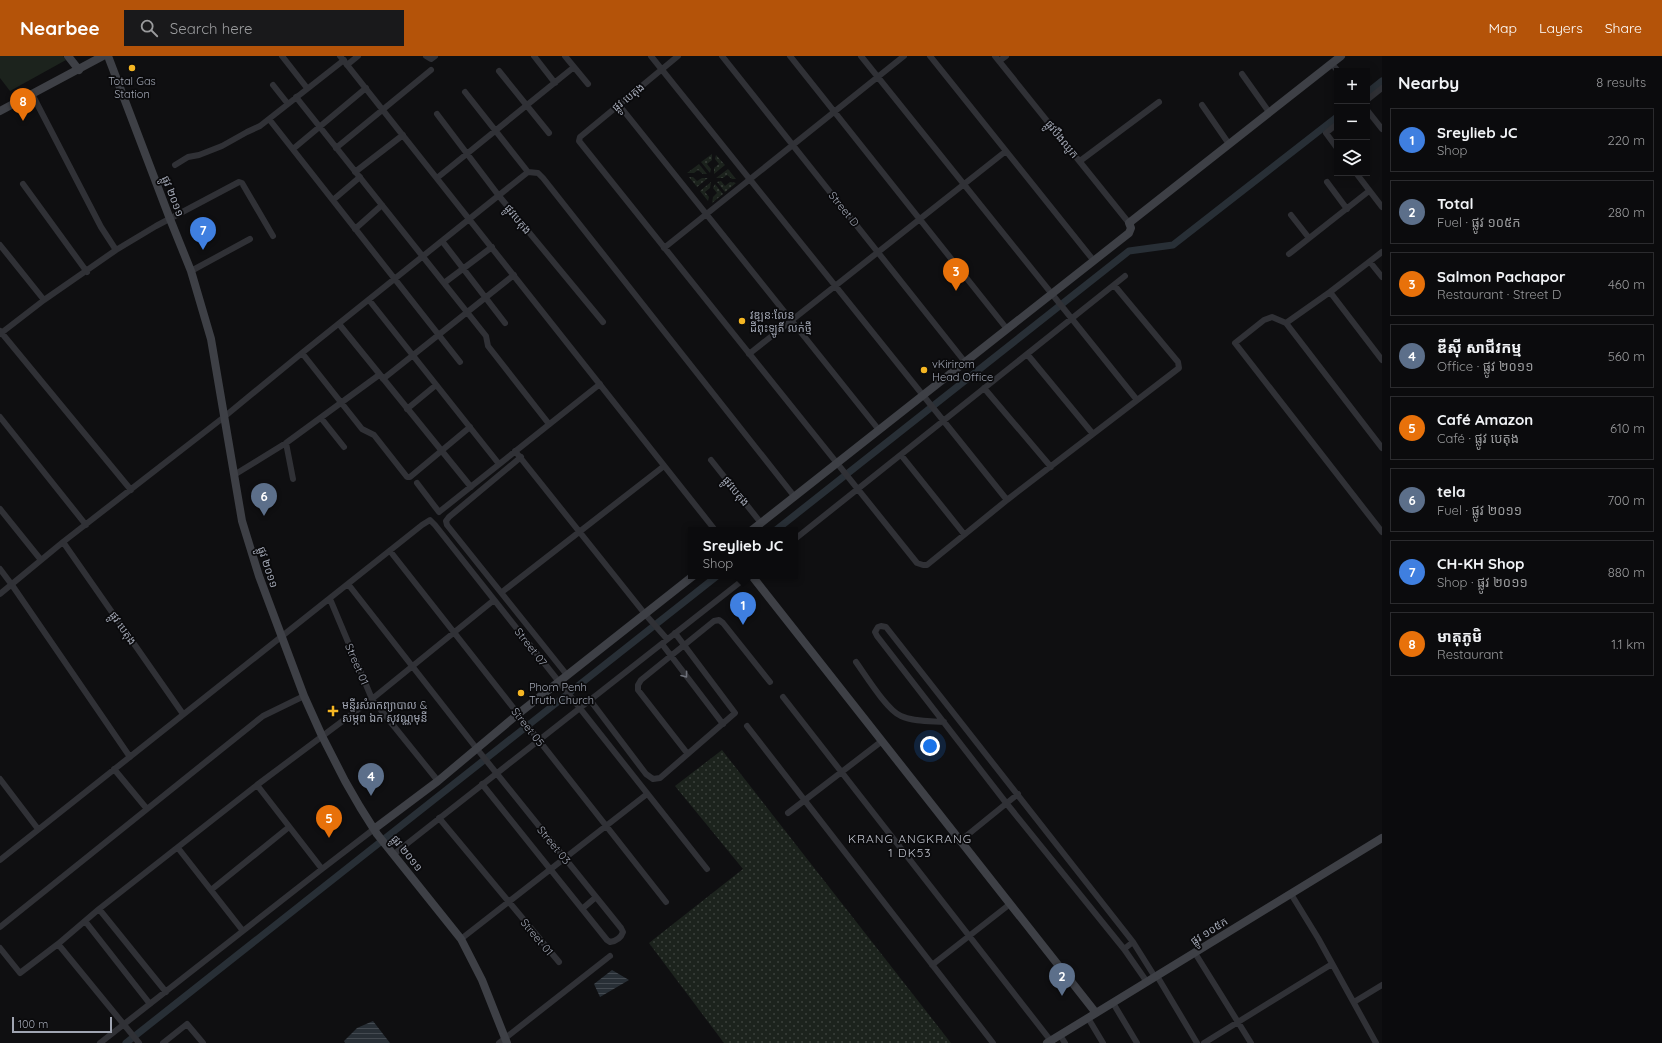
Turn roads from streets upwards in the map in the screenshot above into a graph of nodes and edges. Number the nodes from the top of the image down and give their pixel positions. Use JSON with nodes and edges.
{"nodes":[{"id":1,"x":68,"y":56,"type":"edge"},
{"id":2,"x":103,"y":56,"type":"edge"},
{"id":3,"x":108,"y":56,"type":"edge"},
{"id":4,"x":282,"y":56,"type":"edge"},
{"id":5,"x":358,"y":56,"type":"edge"},
{"id":6,"x":426,"y":56,"type":"edge"},
{"id":7,"x":435,"y":56,"type":"edge"},
{"id":8,"x":534,"y":56,"type":"edge"},
{"id":9,"x":565,"y":56,"type":"edge"},
{"id":10,"x":651,"y":56,"type":"edge"},
{"id":11,"x":678,"y":56,"type":"edge"},
{"id":12,"x":722,"y":56,"type":"edge"},
{"id":13,"x":790,"y":56,"type":"edge"},
{"id":14,"x":861,"y":56,"type":"edge"},
{"id":15,"x":904,"y":56,"type":"edge"},
{"id":16,"x":930,"y":56,"type":"edge"},
{"id":17,"x":1006,"y":56,"type":"edge"},
{"id":18,"x":1341,"y":56,"type":"edge"},
{"id":19,"x":997,"y":58,"type":"edge"},
{"id":20,"x":344,"y":60,"type":"edge"},
{"id":21,"x":1332,"y":64,"type":"junction"},
{"id":22,"x":574,"y":67,"type":"junction"},
{"id":23,"x":1335,"y":68,"type":"edge"},
{"id":24,"x":79,"y":70,"type":"junction"},
{"id":25,"x":431,"y":70,"type":"dead end"},
{"id":26,"x":662,"y":70,"type":"junction"},
{"id":27,"x":499,"y":71,"type":"dead end"},
{"id":28,"x":1242,"y":74,"type":"dead end"},
{"id":29,"x":877,"y":77,"type":"junction"},
{"id":30,"x":555,"y":83,"type":"junction"},
{"id":31,"x":588,"y":84,"type":"dead end"},
{"id":32,"x":273,"y":85,"type":"dead end"},
{"id":33,"x":308,"y":88,"type":"junction"},
{"id":34,"x":366,"y":88,"type":"junction"},
{"id":35,"x":1382,"y":88,"type":"edge"},
{"id":36,"x":465,"y":92,"type":"dead end"},
{"id":37,"x":32,"y":94,"type":"junction"},
{"id":38,"x":296,"y":97,"type":"junction"},
{"id":39,"x":1370,"y":98,"type":"edge"},
{"id":40,"x":1159,"y":102,"type":"dead end"},
{"id":41,"x":288,"y":104,"type":"junction"},
{"id":42,"x":527,"y":105,"type":"junction"},
{"id":43,"x":619,"y":105,"type":"junction"},
{"id":44,"x":1202,"y":105,"type":"dead end"},
{"id":45,"x":383,"y":110,"type":"junction"},
{"id":46,"x":0,"y":112,"type":"edge"},
{"id":47,"x":834,"y":112,"type":"junction"},
{"id":48,"x":1269,"y":112,"type":"junction"},
{"id":49,"x":437,"y":114,"type":"dead end"},
{"id":50,"x":1370,"y":114,"type":"edge"},
{"id":51,"x":269,"y":119,"type":"junction"},
{"id":52,"x":320,"y":126,"type":"junction"},
{"id":53,"x":1334,"y":126,"type":"edge"},
{"id":54,"x":1382,"y":129,"type":"edge"},
{"id":55,"x":496,"y":130,"type":"junction"},
{"id":56,"x":549,"y":133,"type":"dead end"},
{"id":57,"x":403,"y":134,"type":"junction"},
{"id":58,"x":1229,"y":144,"type":"junction"},
{"id":59,"x":1334,"y":144,"type":"edge"},
{"id":60,"x":793,"y":145,"type":"junction"},
{"id":61,"x":336,"y":148,"type":"junction"},
{"id":62,"x":293,"y":149,"type":"junction"},
{"id":63,"x":1006,"y":151,"type":"junction"},
{"id":64,"x":468,"y":153,"type":"junction"},
{"id":65,"x":1080,"y":162,"type":"junction"},
{"id":66,"x":175,"y":165,"type":"dead end"},
{"id":67,"x":356,"y":172,"type":"junction"},
{"id":68,"x":528,"y":172,"type":"junction"},
{"id":69,"x":1358,"y":176,"type":"edge"},
{"id":70,"x":360,"y":177,"type":"junction"},
{"id":71,"x":437,"y":178,"type":"junction"},
{"id":72,"x":750,"y":179,"type":"junction"},
{"id":73,"x":1327,"y":182,"type":"dead end"},
{"id":74,"x":23,"y":184,"type":"dead end"},
{"id":75,"x":964,"y":185,"type":"junction"},
{"id":76,"x":1369,"y":191,"type":"junction"},
{"id":77,"x":499,"y":196,"type":"junction"},
{"id":78,"x":333,"y":200,"type":"junction"},
{"id":79,"x":382,"y":205,"type":"junction"},
{"id":80,"x":1382,"y":207,"type":"edge"},
{"id":81,"x":1347,"y":209,"type":"junction"},
{"id":82,"x":707,"y":214,"type":"junction"},
{"id":83,"x":1291,"y":215,"type":"dead end"},
{"id":84,"x":170,"y":219,"type":"junction"},
{"id":85,"x":470,"y":219,"type":"junction"},
{"id":86,"x":920,"y":219,"type":"junction"},
{"id":87,"x":1129,"y":223,"type":"junction"},
{"id":88,"x":356,"y":229,"type":"junction"},
{"id":89,"x":273,"y":236,"type":"dead end"},
{"id":90,"x":1310,"y":238,"type":"junction"},
{"id":91,"x":250,"y":239,"type":"dead end"},
{"id":92,"x":442,"y":241,"type":"junction"},
{"id":93,"x":0,"y":245,"type":"edge"},
{"id":94,"x":492,"y":247,"type":"junction"},
{"id":95,"x":664,"y":248,"type":"junction"},
{"id":96,"x":116,"y":250,"type":"junction"},
{"id":97,"x":878,"y":252,"type":"junction"},
{"id":98,"x":1382,"y":252,"type":"edge"},
{"id":99,"x":1289,"y":254,"type":"dead end"},
{"id":100,"x":423,"y":257,"type":"junction"},
{"id":101,"x":1094,"y":261,"type":"junction"},
{"id":102,"x":1370,"y":262,"type":"junction"},
{"id":103,"x":463,"y":269,"type":"junction"},
{"id":104,"x":191,"y":271,"type":"junction"},
{"id":105,"x":87,"y":272,"type":"junction"},
{"id":106,"x":514,"y":275,"type":"junction"},
{"id":107,"x":1125,"y":276,"type":"dead end"},
{"id":108,"x":1382,"y":278,"type":"edge"},
{"id":109,"x":395,"y":279,"type":"junction"},
{"id":110,"x":444,"y":283,"type":"junction"},
{"id":111,"x":1114,"y":285,"type":"junction"},
{"id":112,"x":836,"y":286,"type":"junction"},
{"id":113,"x":1330,"y":292,"type":"junction"},
{"id":114,"x":1052,"y":296,"type":"junction"},
{"id":115,"x":486,"y":298,"type":"junction"},
{"id":116,"x":44,"y":300,"type":"junction"},
{"id":117,"x":369,"y":300,"type":"junction"},
{"id":118,"x":468,"y":313,"type":"junction"},
{"id":119,"x":1070,"y":318,"type":"junction"},
{"id":120,"x":792,"y":320,"type":"junction"},
{"id":121,"x":603,"y":322,"type":"dead end"},
{"id":122,"x":1286,"y":322,"type":"junction"},
{"id":123,"x":505,"y":323,"type":"dead end"},
{"id":124,"x":339,"y":324,"type":"junction"},
{"id":125,"x":1007,"y":329,"type":"junction"},
{"id":126,"x":1,"y":332,"type":"edge"},
{"id":127,"x":439,"y":335,"type":"junction"},
{"id":128,"x":302,"y":352,"type":"junction"},
{"id":129,"x":749,"y":354,"type":"junction"},
{"id":130,"x":1027,"y":354,"type":"junction"},
{"id":131,"x":414,"y":356,"type":"junction"},
{"id":132,"x":1382,"y":360,"type":"edge"},
{"id":133,"x":460,"y":362,"type":"dead end"},
{"id":134,"x":965,"y":362,"type":"junction"},
{"id":135,"x":381,"y":377,"type":"junction"},
{"id":136,"x":600,"y":384,"type":"junction"},
{"id":137,"x":436,"y":385,"type":"junction"},
{"id":138,"x":984,"y":388,"type":"junction"},
{"id":139,"x":924,"y":397,"type":"junction"},
{"id":140,"x":1137,"y":400,"type":"junction"},
{"id":141,"x":342,"y":404,"type":"junction"},
{"id":142,"x":407,"y":409,"type":"junction"},
{"id":143,"x":0,"y":417,"type":"edge"},
{"id":144,"x":224,"y":417,"type":"junction"},
{"id":145,"x":321,"y":418,"type":"junction"},
{"id":146,"x":942,"y":420,"type":"junction"},
{"id":147,"x":549,"y":424,"type":"junction"},
{"id":148,"x":470,"y":427,"type":"junction"},
{"id":149,"x":879,"y":430,"type":"junction"},
{"id":150,"x":1093,"y":434,"type":"junction"},
{"id":151,"x":286,"y":443,"type":"junction"},
{"id":152,"x":344,"y":447,"type":"dead end"},
{"id":153,"x":1382,"y":448,"type":"edge"},
{"id":154,"x":515,"y":451,"type":"junction"},
{"id":155,"x":440,"y":452,"type":"junction"},
{"id":156,"x":901,"y":455,"type":"junction"},
{"id":157,"x":521,"y":457,"type":"junction"},
{"id":158,"x":711,"y":460,"type":"dead end"},
{"id":159,"x":499,"y":464,"type":"junction"},
{"id":160,"x":838,"y":465,"type":"junction"},
{"id":161,"x":664,"y":466,"type":"junction"},
{"id":162,"x":1051,"y":467,"type":"junction"},
{"id":163,"x":234,"y":475,"type":"junction"},
{"id":164,"x":293,"y":479,"type":"dead end"},
{"id":165,"x":417,"y":483,"type":"dead end"},
{"id":166,"x":470,"y":487,"type":"junction"},
{"id":167,"x":856,"y":487,"type":"junction"},
{"id":168,"x":131,"y":490,"type":"junction"},
{"id":169,"x":794,"y":496,"type":"junction"},
{"id":170,"x":1006,"y":500,"type":"junction"},
{"id":171,"x":0,"y":508,"type":"edge"},
{"id":172,"x":761,"y":523,"type":"junction"},
{"id":173,"x":86,"y":525,"type":"junction"},
{"id":174,"x":713,"y":527,"type":"edge"},
{"id":175,"x":756,"y":527,"type":"edge"},
{"id":176,"x":579,"y":531,"type":"junction"},
{"id":177,"x":1382,"y":532,"type":"edge"},
{"id":178,"x":964,"y":534,"type":"junction"},
{"id":179,"x":798,"y":536,"type":"edge"},
{"id":180,"x":63,"y":542,"type":"junction"},
{"id":181,"x":390,"y":551,"type":"junction"},
{"id":182,"x":41,"y":560,"type":"junction"},
{"id":183,"x":0,"y":569,"type":"edge"},
{"id":184,"x":690,"y":579,"type":"edge"},
{"id":185,"x":744,"y":579,"type":"edge"},
{"id":186,"x":754,"y":579,"type":"edge"},
{"id":187,"x":348,"y":584,"type":"junction"},
{"id":188,"x":12,"y":585,"type":"junction"},
{"id":189,"x":502,"y":592,"type":"junction"},
{"id":190,"x":0,"y":594,"type":"edge"},
{"id":191,"x":330,"y":599,"type":"junction"},
{"id":192,"x":494,"y":600,"type":"junction"},
{"id":193,"x":647,"y":617,"type":"junction"},
{"id":194,"x":454,"y":633,"type":"junction"},
{"id":195,"x":675,"y":633,"type":"junction"},
{"id":196,"x":281,"y":637,"type":"junction"},
{"id":197,"x":665,"y":637,"type":"junction"},
{"id":198,"x":662,"y":644,"type":"junction"},
{"id":199,"x":684,"y":645,"type":"junction"},
{"id":200,"x":670,"y":656,"type":"junction"},
{"id":201,"x":856,"y":662,"type":"dead end"},
{"id":202,"x":412,"y":666,"type":"junction"},
{"id":203,"x":567,"y":675,"type":"junction"},
{"id":204,"x":770,"y":682,"type":"dead end"},
{"id":205,"x":560,"y":684,"type":"junction"},
{"id":206,"x":304,"y":696,"type":"junction"},
{"id":207,"x":783,"y":698,"type":"dead end"},
{"id":208,"x":372,"y":699,"type":"junction"},
{"id":209,"x":590,"y":700,"type":"junction"},
{"id":210,"x":577,"y":706,"type":"junction"},
{"id":211,"x":183,"y":714,"type":"junction"},
{"id":212,"x":519,"y":716,"type":"junction"},
{"id":213,"x":944,"y":722,"type":"junction"},
{"id":214,"x":723,"y":724,"type":"junction"},
{"id":215,"x":747,"y":726,"type":"dead end"},
{"id":216,"x":322,"y":736,"type":"junction"},
{"id":217,"x":537,"y":739,"type":"junction"},
{"id":218,"x":882,"y":741,"type":"junction"},
{"id":219,"x":478,"y":750,"type":"junction"},
{"id":220,"x":687,"y":753,"type":"junction"},
{"id":221,"x":130,"y":757,"type":"junction"},
{"id":222,"x":114,"y":769,"type":"junction"},
{"id":223,"x":495,"y":772,"type":"junction"},
{"id":224,"x":841,"y":772,"type":"junction"},
{"id":225,"x":0,"y":779,"type":"edge"},
{"id":226,"x":438,"y":781,"type":"junction"},
{"id":227,"x":482,"y":784,"type":"junction"},
{"id":228,"x":257,"y":785,"type":"junction"},
{"id":229,"x":647,"y":794,"type":"junction"},
{"id":230,"x":1018,"y":794,"type":"junction"},
{"id":231,"x":804,"y":800,"type":"junction"},
{"id":232,"x":1007,"y":804,"type":"junction"},
{"id":233,"x":147,"y":809,"type":"junction"},
{"id":234,"x":788,"y":813,"type":"dead end"},
{"id":235,"x":439,"y":818,"type":"junction"},
{"id":236,"x":606,"y":826,"type":"junction"},
{"id":237,"x":289,"y":827,"type":"junction"},
{"id":238,"x":38,"y":829,"type":"junction"},
{"id":239,"x":376,"y":832,"type":"junction"},
{"id":240,"x":1382,"y":838,"type":"edge"},
{"id":241,"x":960,"y":841,"type":"junction"},
{"id":242,"x":178,"y":848,"type":"junction"},
{"id":243,"x":392,"y":852,"type":"junction"},
{"id":244,"x":565,"y":858,"type":"junction"},
{"id":245,"x":0,"y":860,"type":"edge"},
{"id":246,"x":322,"y":869,"type":"junction"},
{"id":247,"x":707,"y":869,"type":"dead end"},
{"id":248,"x":550,"y":870,"type":"junction"},
{"id":249,"x":211,"y":890,"type":"junction"},
{"id":250,"x":1291,"y":894,"type":"junction"},
{"id":251,"x":596,"y":897,"type":"junction"},
{"id":252,"x":666,"y":902,"type":"dead end"},
{"id":253,"x":508,"y":903,"type":"junction"},
{"id":254,"x":1010,"y":904,"type":"junction"},
{"id":255,"x":100,"y":909,"type":"junction"},
{"id":256,"x":582,"y":909,"type":"junction"},
{"id":257,"x":85,"y":921,"type":"junction"},
{"id":258,"x":0,"y":927,"type":"edge"},
{"id":259,"x":243,"y":931,"type":"junction"},
{"id":260,"x":969,"y":936,"type":"junction"},
{"id":261,"x":461,"y":939,"type":"junction"},
{"id":262,"x":1133,"y":942,"type":"junction"},
{"id":263,"x":58,"y":944,"type":"junction"},
{"id":264,"x":0,"y":948,"type":"edge"},
{"id":265,"x":1124,"y":949,"type":"junction"},
{"id":266,"x":1195,"y":953,"type":"junction"},
{"id":267,"x":610,"y":956,"type":"dead end"},
{"id":268,"x":559,"y":962,"type":"dead end"},
{"id":269,"x":1332,"y":964,"type":"junction"},
{"id":270,"x":932,"y":965,"type":"junction"},
{"id":271,"x":1156,"y":977,"type":"junction"},
{"id":272,"x":1147,"y":982,"type":"junction"},
{"id":273,"x":1382,"y":985,"type":"edge"},
{"id":274,"x":166,"y":992,"type":"junction"},
{"id":275,"x":1354,"y":1002,"type":"junction"},
{"id":276,"x":1113,"y":1003,"type":"junction"},
{"id":277,"x":150,"y":1004,"type":"junction"},
{"id":278,"x":1096,"y":1013,"type":"junction"},
{"id":279,"x":1088,"y":1018,"type":"junction"},
{"id":280,"x":1239,"y":1022,"type":"junction"},
{"id":281,"x":124,"y":1025,"type":"junction"},
{"id":282,"x":1060,"y":1035,"type":"junction"},
{"id":283,"x":504,"y":1041,"type":"edge"},
{"id":284,"x":1049,"y":1042,"type":"edge"},
{"id":285,"x":100,"y":1043,"type":"edge"},
{"id":286,"x":139,"y":1043,"type":"edge"},
{"id":287,"x":163,"y":1043,"type":"edge"},
{"id":288,"x":203,"y":1043,"type":"edge"},
{"id":289,"x":993,"y":1043,"type":"edge"},
{"id":290,"x":1065,"y":1043,"type":"edge"},
{"id":291,"x":1103,"y":1043,"type":"edge"},
{"id":292,"x":1137,"y":1043,"type":"edge"},
{"id":293,"x":1197,"y":1043,"type":"edge"},
{"id":294,"x":1204,"y":1043,"type":"edge"},
{"id":295,"x":1251,"y":1043,"type":"edge"},
{"id":296,"x":1376,"y":1043,"type":"edge"}],
"edges":[{"from":1,"to":24,"type":"street"},
{"from":2,"to":24,"type":"street"},
{"from":3,"to":84,"type":"street","name":"ផ្លូវ ២០១១"},
{"from":4,"to":33,"type":"street"},
{"from":5,"to":20,"type":"street"},
{"from":6,"to":7,"type":"street"},
{"from":8,"to":30,"type":"street"},
{"from":9,"to":22,"type":"street"},
{"from":10,"to":26,"type":"street"},
{"from":11,"to":26,"type":"street","name":"ផ្លូវ បេតុង"},
{"from":12,"to":60,"type":"street","name":"Street D"},
{"from":13,"to":47,"type":"street"},
{"from":14,"to":29,"type":"street"},
{"from":15,"to":29,"type":"street"},
{"from":16,"to":63,"type":"street"},
{"from":17,"to":19,"type":"street"},
{"from":18,"to":21,"type":"street"},
{"from":19,"to":65,"type":"street","name":"ផ្លូវបឹងឈូក"},
{"from":20,"to":33,"type":"street"},
{"from":20,"to":34,"type":"street"},
{"from":21,"to":23,"type":"street"},
{"from":21,"to":48,"type":"street"},
{"from":22,"to":30,"type":"street"},
{"from":22,"to":31,"type":"street"},
{"from":24,"to":37,"type":"street"},
{"from":25,"to":45,"type":"street"},
{"from":26,"to":43,"type":"street","name":"ផ្លូវ បេតុង"},
{"from":26,"to":72,"type":"street"},
{"from":27,"to":42,"type":"street"},
{"from":28,"to":48,"type":"street"},
{"from":29,"to":47,"type":"street"},
{"from":29,"to":75,"type":"street"},
{"from":30,"to":42,"type":"street"},
{"from":32,"to":41,"type":"street"},
{"from":33,"to":38,"type":"street"},
{"from":34,"to":45,"type":"street"},
{"from":34,"to":52,"type":"street"},
{"from":35,"to":39,"type":"street"},
{"from":36,"to":55,"type":"street"},
{"from":37,"to":46,"type":"street"},
{"from":37,"to":96,"type":"street"},
{"from":38,"to":41,"type":"street"},
{"from":38,"to":52,"type":"street"},
{"from":40,"to":65,"type":"street"},
{"from":41,"to":51,"type":"street"},
{"from":42,"to":55,"type":"street"},
{"from":42,"to":56,"type":"street"},
{"from":43,"to":82,"type":"street"},
{"from":43,"to":95,"type":"street","name":"ផ្លូវ បេតុង"},
{"from":44,"to":58,"type":"street"},
{"from":45,"to":57,"type":"street"},
{"from":45,"to":61,"type":"street"},
{"from":47,"to":60,"type":"street"},
{"from":47,"to":86,"type":"street"},
{"from":48,"to":58,"type":"street"},
{"from":49,"to":64,"type":"street","name":"ផ្លូវបេតុង"},
{"from":50,"to":54,"type":"street"},
{"from":51,"to":62,"type":"street"},
{"from":51,"to":66,"type":"street"},
{"from":52,"to":61,"type":"street"},
{"from":52,"to":62,"type":"street"},
{"from":53,"to":59,"type":"street"},
{"from":55,"to":64,"type":"street"},
{"from":55,"to":68,"type":"street"},
{"from":57,"to":67,"type":"street"},
{"from":57,"to":71,"type":"street"},
{"from":58,"to":87,"type":"street"},
{"from":60,"to":72,"type":"street"},
{"from":60,"to":97,"type":"street","name":"Street D"},
{"from":61,"to":67,"type":"street"},
{"from":62,"to":78,"type":"street"},
{"from":63,"to":75,"type":"street"},
{"from":63,"to":101,"type":"street"},
{"from":64,"to":71,"type":"street"},
{"from":64,"to":77,"type":"street","name":"ផ្លូវបេតុង"},
{"from":65,"to":87,"type":"street","name":"ផ្លូវបឹងឈូក"},
{"from":67,"to":70,"type":"street"},
{"from":68,"to":77,"type":"street"},
{"from":68,"to":169,"type":"street"},
{"from":69,"to":76,"type":"street"},
{"from":70,"to":78,"type":"street"},
{"from":70,"to":79,"type":"street"},
{"from":71,"to":85,"type":"street"},
{"from":72,"to":82,"type":"street"},
{"from":72,"to":112,"type":"street"},
{"from":73,"to":81,"type":"street"},
{"from":74,"to":105,"type":"street"},
{"from":75,"to":86,"type":"street"},
{"from":75,"to":114,"type":"street"},
{"from":76,"to":80,"type":"street"},
{"from":76,"to":81,"type":"street"},
{"from":77,"to":85,"type":"street"},
{"from":77,"to":121,"type":"street","name":"ផ្លូវបេតុង"},
{"from":78,"to":88,"type":"street"},
{"from":79,"to":88,"type":"street"},
{"from":79,"to":100,"type":"street"},
{"from":81,"to":90,"type":"street"},
{"from":82,"to":95,"type":"street"},
{"from":82,"to":120,"type":"street"},
{"from":83,"to":90,"type":"street"},
{"from":84,"to":89,"type":"street"},
{"from":84,"to":96,"type":"street"},
{"from":84,"to":104,"type":"street","name":"ផ្លូវ ២០១១"},
{"from":85,"to":92,"type":"street"},
{"from":85,"to":94,"type":"street"},
{"from":86,"to":97,"type":"street"},
{"from":86,"to":125,"type":"street"},
{"from":87,"to":101,"type":"street"},
{"from":88,"to":109,"type":"street"},
{"from":90,"to":99,"type":"street"},
{"from":91,"to":104,"type":"street"},
{"from":92,"to":100,"type":"street"},
{"from":92,"to":103,"type":"street"},
{"from":93,"to":116,"type":"street"},
{"from":94,"to":103,"type":"street"},
{"from":94,"to":106,"type":"street"},
{"from":95,"to":129,"type":"street"},
{"from":96,"to":105,"type":"street"},
{"from":97,"to":112,"type":"street"},
{"from":97,"to":134,"type":"street","name":"Street D"},
{"from":98,"to":102,"type":"street"},
{"from":100,"to":109,"type":"street"},
{"from":100,"to":110,"type":"street"},
{"from":101,"to":114,"type":"street"},
{"from":102,"to":108,"type":"street"},
{"from":102,"to":113,"type":"street"},
{"from":103,"to":110,"type":"street"},
{"from":103,"to":115,"type":"street"},
{"from":104,"to":144,"type":"street","name":"ផ្លូវ ២០១១"},
{"from":105,"to":116,"type":"street"},
{"from":106,"to":115,"type":"street"},
{"from":106,"to":136,"type":"street"},
{"from":107,"to":111,"type":"street"},
{"from":109,"to":117,"type":"street"},
{"from":109,"to":127,"type":"street"},
{"from":110,"to":118,"type":"street"},
{"from":111,"to":119,"type":"street"},
{"from":111,"to":140,"type":"street"},
{"from":112,"to":120,"type":"street"},
{"from":112,"to":139,"type":"street"},
{"from":113,"to":122,"type":"street"},
{"from":113,"to":132,"type":"street"},
{"from":114,"to":119,"type":"street"},
{"from":114,"to":125,"type":"street"},
{"from":115,"to":118,"type":"street"},
{"from":115,"to":123,"type":"street"},
{"from":116,"to":126,"type":"street"},
{"from":117,"to":124,"type":"street"},
{"from":117,"to":131,"type":"street"},
{"from":118,"to":127,"type":"street"},
{"from":118,"to":147,"type":"street"},
{"from":119,"to":130,"type":"street"},
{"from":119,"to":140,"type":"street"},
{"from":120,"to":129,"type":"street"},
{"from":120,"to":149,"type":"street"},
{"from":122,"to":153,"type":"street"},
{"from":122,"to":177,"type":"street"},
{"from":124,"to":128,"type":"street"},
{"from":124,"to":135,"type":"street"},
{"from":125,"to":134,"type":"street"},
{"from":126,"to":168,"type":"street"},
{"from":127,"to":131,"type":"street"},
{"from":127,"to":133,"type":"street"},
{"from":128,"to":141,"type":"street"},
{"from":128,"to":144,"type":"street"},
{"from":129,"to":160,"type":"street"},
{"from":130,"to":138,"type":"street"},
{"from":130,"to":150,"type":"street"},
{"from":131,"to":135,"type":"street"},
{"from":131,"to":137,"type":"street"},
{"from":134,"to":139,"type":"street"},
{"from":135,"to":141,"type":"street"},
{"from":135,"to":142,"type":"street"},
{"from":136,"to":147,"type":"street"},
{"from":136,"to":161,"type":"street"},
{"from":137,"to":142,"type":"street"},
{"from":137,"to":148,"type":"street"},
{"from":138,"to":146,"type":"street"},
{"from":138,"to":162,"type":"street"},
{"from":139,"to":146,"type":"street"},
{"from":139,"to":149,"type":"street"},
{"from":140,"to":150,"type":"street"},
{"from":141,"to":145,"type":"street"},
{"from":141,"to":155,"type":"street"},
{"from":142,"to":155,"type":"street"},
{"from":143,"to":173,"type":"street"},
{"from":144,"to":163,"type":"street","name":"ផ្លូវ ២០១១"},
{"from":144,"to":168,"type":"street"},
{"from":145,"to":151,"type":"street"},
{"from":145,"to":152,"type":"street"},
{"from":146,"to":156,"type":"street"},
{"from":146,"to":170,"type":"street"},
{"from":147,"to":154,"type":"street"},
{"from":148,"to":155,"type":"street"},
{"from":148,"to":159,"type":"street"},
{"from":149,"to":160,"type":"street"},
{"from":150,"to":162,"type":"street"},
{"from":151,"to":163,"type":"street"},
{"from":151,"to":164,"type":"street"},
{"from":154,"to":157,"type":"street"},
{"from":154,"to":159,"type":"street"},
{"from":155,"to":166,"type":"street"},
{"from":156,"to":167,"type":"street"},
{"from":156,"to":178,"type":"street"},
{"from":157,"to":176,"type":"street"},
{"from":157,"to":189,"type":"street"},
{"from":158,"to":172,"type":"street","name":"ផ្លូវបេតុង"},
{"from":159,"to":166,"type":"street"},
{"from":160,"to":167,"type":"street"},
{"from":160,"to":169,"type":"street"},
{"from":161,"to":174,"type":"street"},
{"from":161,"to":176,"type":"street"},
{"from":162,"to":170,"type":"street"},
{"from":163,"to":196,"type":"street","name":"ផ្លូវ ២០១១"},
{"from":165,"to":166,"type":"street"},
{"from":167,"to":178,"type":"street"},
{"from":167,"to":179,"type":"street"},
{"from":168,"to":173,"type":"street"},
{"from":169,"to":172,"type":"street"},
{"from":170,"to":178,"type":"street"},
{"from":171,"to":182,"type":"street"},
{"from":172,"to":175,"type":"street"},
{"from":173,"to":180,"type":"street"},
{"from":176,"to":189,"type":"street"},
{"from":176,"to":193,"type":"street"},
{"from":180,"to":182,"type":"street"},
{"from":180,"to":211,"type":"street","name":"ផ្លូវ បេតុង"},
{"from":181,"to":187,"type":"street"},
{"from":181,"to":192,"type":"street","name":"Street 07"},
{"from":181,"to":194,"type":"street","name":"Street 05"},
{"from":182,"to":188,"type":"street"},
{"from":183,"to":188,"type":"street"},
{"from":184,"to":193,"type":"street"},
{"from":185,"to":195,"type":"street"},
{"from":186,"to":218,"type":"street"},
{"from":187,"to":191,"type":"street"},
{"from":187,"to":202,"type":"street","name":"Street 03"},
{"from":188,"to":190,"type":"street"},
{"from":188,"to":221,"type":"street"},
{"from":189,"to":203,"type":"street"},
{"from":191,"to":196,"type":"street"},
{"from":191,"to":208,"type":"street","name":"Street 01"},
{"from":192,"to":194,"type":"street"},
{"from":192,"to":205,"type":"street","name":"Street 07"},
{"from":193,"to":197,"type":"street"},
{"from":193,"to":203,"type":"street"},
{"from":194,"to":202,"type":"street"},
{"from":194,"to":212,"type":"street","name":"Street 05"},
{"from":195,"to":197,"type":"street"},
{"from":195,"to":199,"type":"street"},
{"from":196,"to":206,"type":"street","name":"ផ្លូវ ២០១១"},
{"from":196,"to":211,"type":"street"},
{"from":197,"to":198,"type":"street"},
{"from":198,"to":200,"type":"street"},
{"from":198,"to":209,"type":"street"},
{"from":199,"to":200,"type":"street"},
{"from":199,"to":204,"type":"street"},
{"from":199,"to":214,"type":"street"},
{"from":200,"to":214,"type":"street","one_way":true},
{"from":200,"to":220,"type":"street"},
{"from":201,"to":213,"type":"street"},
{"from":202,"to":208,"type":"street"},
{"from":202,"to":219,"type":"street","name":"Street 03"},
{"from":203,"to":205,"type":"street"},
{"from":205,"to":210,"type":"street","name":"Street 07"},
{"from":205,"to":212,"type":"street"},
{"from":206,"to":216,"type":"street","name":"ផ្លូវ ២០១១"},
{"from":206,"to":233,"type":"street"},
{"from":207,"to":224,"type":"street"},
{"from":208,"to":216,"type":"street"},
{"from":208,"to":226,"type":"street","name":"Street 01"},
{"from":209,"to":210,"type":"street"},
{"from":209,"to":220,"type":"street"},
{"from":210,"to":217,"type":"street"},
{"from":210,"to":229,"type":"street","name":"Street 07"},
{"from":211,"to":221,"type":"street"},
{"from":212,"to":217,"type":"street","name":"Street 05"},
{"from":212,"to":219,"type":"street"},
{"from":213,"to":230,"type":"street"},
{"from":213,"to":232,"type":"street"},
{"from":214,"to":220,"type":"street"},
{"from":215,"to":231,"type":"street"},
{"from":216,"to":228,"type":"street"},
{"from":216,"to":239,"type":"street","name":"ផ្លូវ ២០១១"},
{"from":217,"to":223,"type":"street"},
{"from":217,"to":236,"type":"street","name":"Street 05"},
{"from":218,"to":224,"type":"street"},
{"from":218,"to":241,"type":"street"},
{"from":219,"to":223,"type":"street","name":"Street 03"},
{"from":219,"to":226,"type":"street"},
{"from":221,"to":222,"type":"street"},
{"from":222,"to":233,"type":"street"},
{"from":222,"to":238,"type":"street"},
{"from":223,"to":227,"type":"street"},
{"from":223,"to":244,"type":"street","name":"Street 03"},
{"from":224,"to":231,"type":"street"},
{"from":224,"to":260,"type":"street"},
{"from":225,"to":238,"type":"street"},
{"from":226,"to":239,"type":"street"},
{"from":227,"to":235,"type":"street"},
{"from":227,"to":248,"type":"street","name":"Street 03"},
{"from":228,"to":237,"type":"street"},
{"from":228,"to":242,"type":"street"},
{"from":229,"to":236,"type":"street"},
{"from":229,"to":247,"type":"street","name":"Street 07"},
{"from":230,"to":232,"type":"street"},
{"from":230,"to":262,"type":"street"},
{"from":231,"to":234,"type":"street"},
{"from":231,"to":270,"type":"street"},
{"from":232,"to":241,"type":"street"},
{"from":232,"to":265,"type":"street"},
{"from":233,"to":258,"type":"street"},
{"from":235,"to":243,"type":"street"},
{"from":235,"to":253,"type":"street","name":"Street 01"},
{"from":236,"to":244,"type":"street"},
{"from":236,"to":252,"type":"street","name":"Street 05"},
{"from":237,"to":246,"type":"street"},
{"from":237,"to":249,"type":"street"},
{"from":238,"to":245,"type":"street"},
{"from":239,"to":243,"type":"street","name":"ផ្លូវ ២០១១"},
{"from":239,"to":246,"type":"street"},
{"from":240,"to":250,"type":"street","name":"ផ្លូវ ១០៥ក"},
{"from":241,"to":254,"type":"street"},
{"from":242,"to":249,"type":"street"},
{"from":242,"to":255,"type":"street"},
{"from":243,"to":261,"type":"street","name":"ផ្លូវ ២០១១"},
{"from":244,"to":248,"type":"street"},
{"from":244,"to":251,"type":"street","name":"Street 03"},
{"from":246,"to":259,"type":"street"},
{"from":248,"to":253,"type":"street"},
{"from":248,"to":256,"type":"street","name":"Street 03"},
{"from":249,"to":259,"type":"street"},
{"from":250,"to":266,"type":"street","name":"ផ្លូវ ១០៥ក"},
{"from":250,"to":269,"type":"street"},
{"from":251,"to":256,"type":"street"},
{"from":251,"to":256,"type":"street","name":"Street 03"},
{"from":253,"to":261,"type":"street"},
{"from":253,"to":268,"type":"street","name":"Street 01"},
{"from":254,"to":260,"type":"street"},
{"from":254,"to":278,"type":"street"},
{"from":255,"to":257,"type":"street"},
{"from":255,"to":274,"type":"street"},
{"from":257,"to":263,"type":"street"},
{"from":257,"to":277,"type":"street"},
{"from":259,"to":274,"type":"street"},
{"from":260,"to":270,"type":"street"},
{"from":260,"to":284,"type":"street"},
{"from":261,"to":283,"type":"street","name":"ផ្លូវ ២០១១"},
{"from":262,"to":265,"type":"street"},
{"from":262,"to":271,"type":"street"},
{"from":263,"to":264,"type":"street"},
{"from":263,"to":281,"type":"street"},
{"from":265,"to":272,"type":"street"},
{"from":266,"to":271,"type":"street","name":"ផ្លូវ ១០៥ក"},
{"from":266,"to":280,"type":"street"},
{"from":267,"to":283,"type":"street"},
{"from":269,"to":275,"type":"street"},
{"from":269,"to":280,"type":"street"},
{"from":270,"to":289,"type":"street"},
{"from":271,"to":272,"type":"street","name":"ផ្លូវ ១០៥ក"},
{"from":271,"to":293,"type":"street"},
{"from":272,"to":276,"type":"street","name":"ផ្លូវ ១០៥ក"},
{"from":273,"to":275,"type":"street"},
{"from":274,"to":277,"type":"street"},
{"from":275,"to":296,"type":"street"},
{"from":276,"to":278,"type":"street","name":"ផ្លូវ ១០៥ក"},
{"from":276,"to":292,"type":"street"},
{"from":277,"to":281,"type":"street"},
{"from":278,"to":279,"type":"street","name":"ផ្លូវ ១០៥ក"},
{"from":279,"to":282,"type":"street","name":"ផ្លូវ ១០៥ក"},
{"from":279,"to":291,"type":"street"},
{"from":280,"to":294,"type":"street"},
{"from":280,"to":295,"type":"street"},
{"from":281,"to":285,"type":"street"},
{"from":281,"to":286,"type":"street"},
{"from":282,"to":284,"type":"street","name":"ផ្លូវ ១០៥ក"},
{"from":282,"to":290,"type":"street"},
{"from":287,"to":288,"type":"street"}]}
